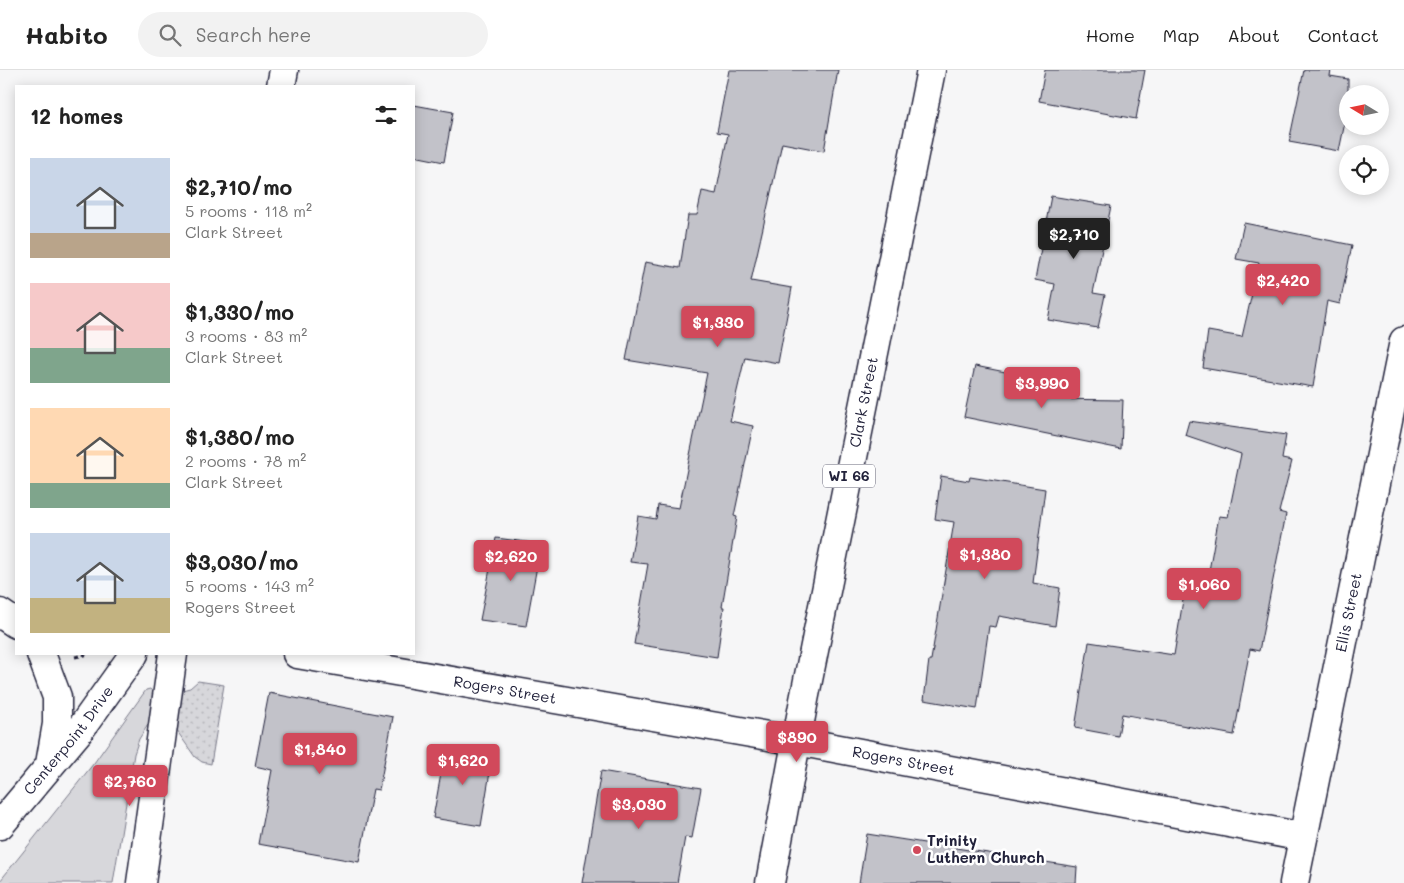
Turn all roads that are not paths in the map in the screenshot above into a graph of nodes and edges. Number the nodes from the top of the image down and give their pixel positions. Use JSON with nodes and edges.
{"nodes":[{"id":1,"x":284,"y":70,"type":"edge"},
{"id":2,"x":931,"y":70,"type":"edge"},
{"id":3,"x":281,"y":85,"type":"edge"},
{"id":4,"x":1404,"y":341,"type":"edge"},
{"id":5,"x":0,"y":605,"type":"edge"},
{"id":6,"x":15,"y":608,"type":"edge"},
{"id":7,"x":0,"y":613,"type":"edge"},
{"id":8,"x":15,"y":623,"type":"edge"},
{"id":9,"x":41,"y":655,"type":"edge"},
{"id":10,"x":133,"y":655,"type":"edge"},
{"id":11,"x":173,"y":655,"type":"edge"},
{"id":12,"x":304,"y":655,"type":"edge"},
{"id":13,"x":797,"y":741,"type":"junction"},
{"id":14,"x":50,"y":765,"type":"junction"},
{"id":15,"x":0,"y":825,"type":"edge"},
{"id":16,"x":1303,"y":837,"type":"junction"},
{"id":17,"x":140,"y":883,"type":"edge"},
{"id":18,"x":770,"y":883,"type":"edge"},
{"id":19,"x":1294,"y":883,"type":"edge"}],
"edges":[{"from":1,"to":3,"type":"street"},
{"from":2,"to":13,"type":"street","name":"Clark Street","number":"WI 66"},
{"from":4,"to":16,"type":"street","name":"Ellis Street"},
{"from":5,"to":6,"type":"street"},
{"from":7,"to":8,"type":"street"},
{"from":9,"to":14,"type":"street"},
{"from":10,"to":14,"type":"street","name":"Centerpoint Drive"},
{"from":11,"to":17,"type":"street"},
{"from":12,"to":13,"type":"street","name":"Rogers Street"},
{"from":13,"to":16,"type":"street","name":"Rogers Street"},
{"from":13,"to":18,"type":"street","name":"Clark Street","number":"WI 66"},
{"from":14,"to":15,"type":"street","name":"Centerpoint Drive"},
{"from":16,"to":19,"type":"street","name":"Ellis Street"}]}
